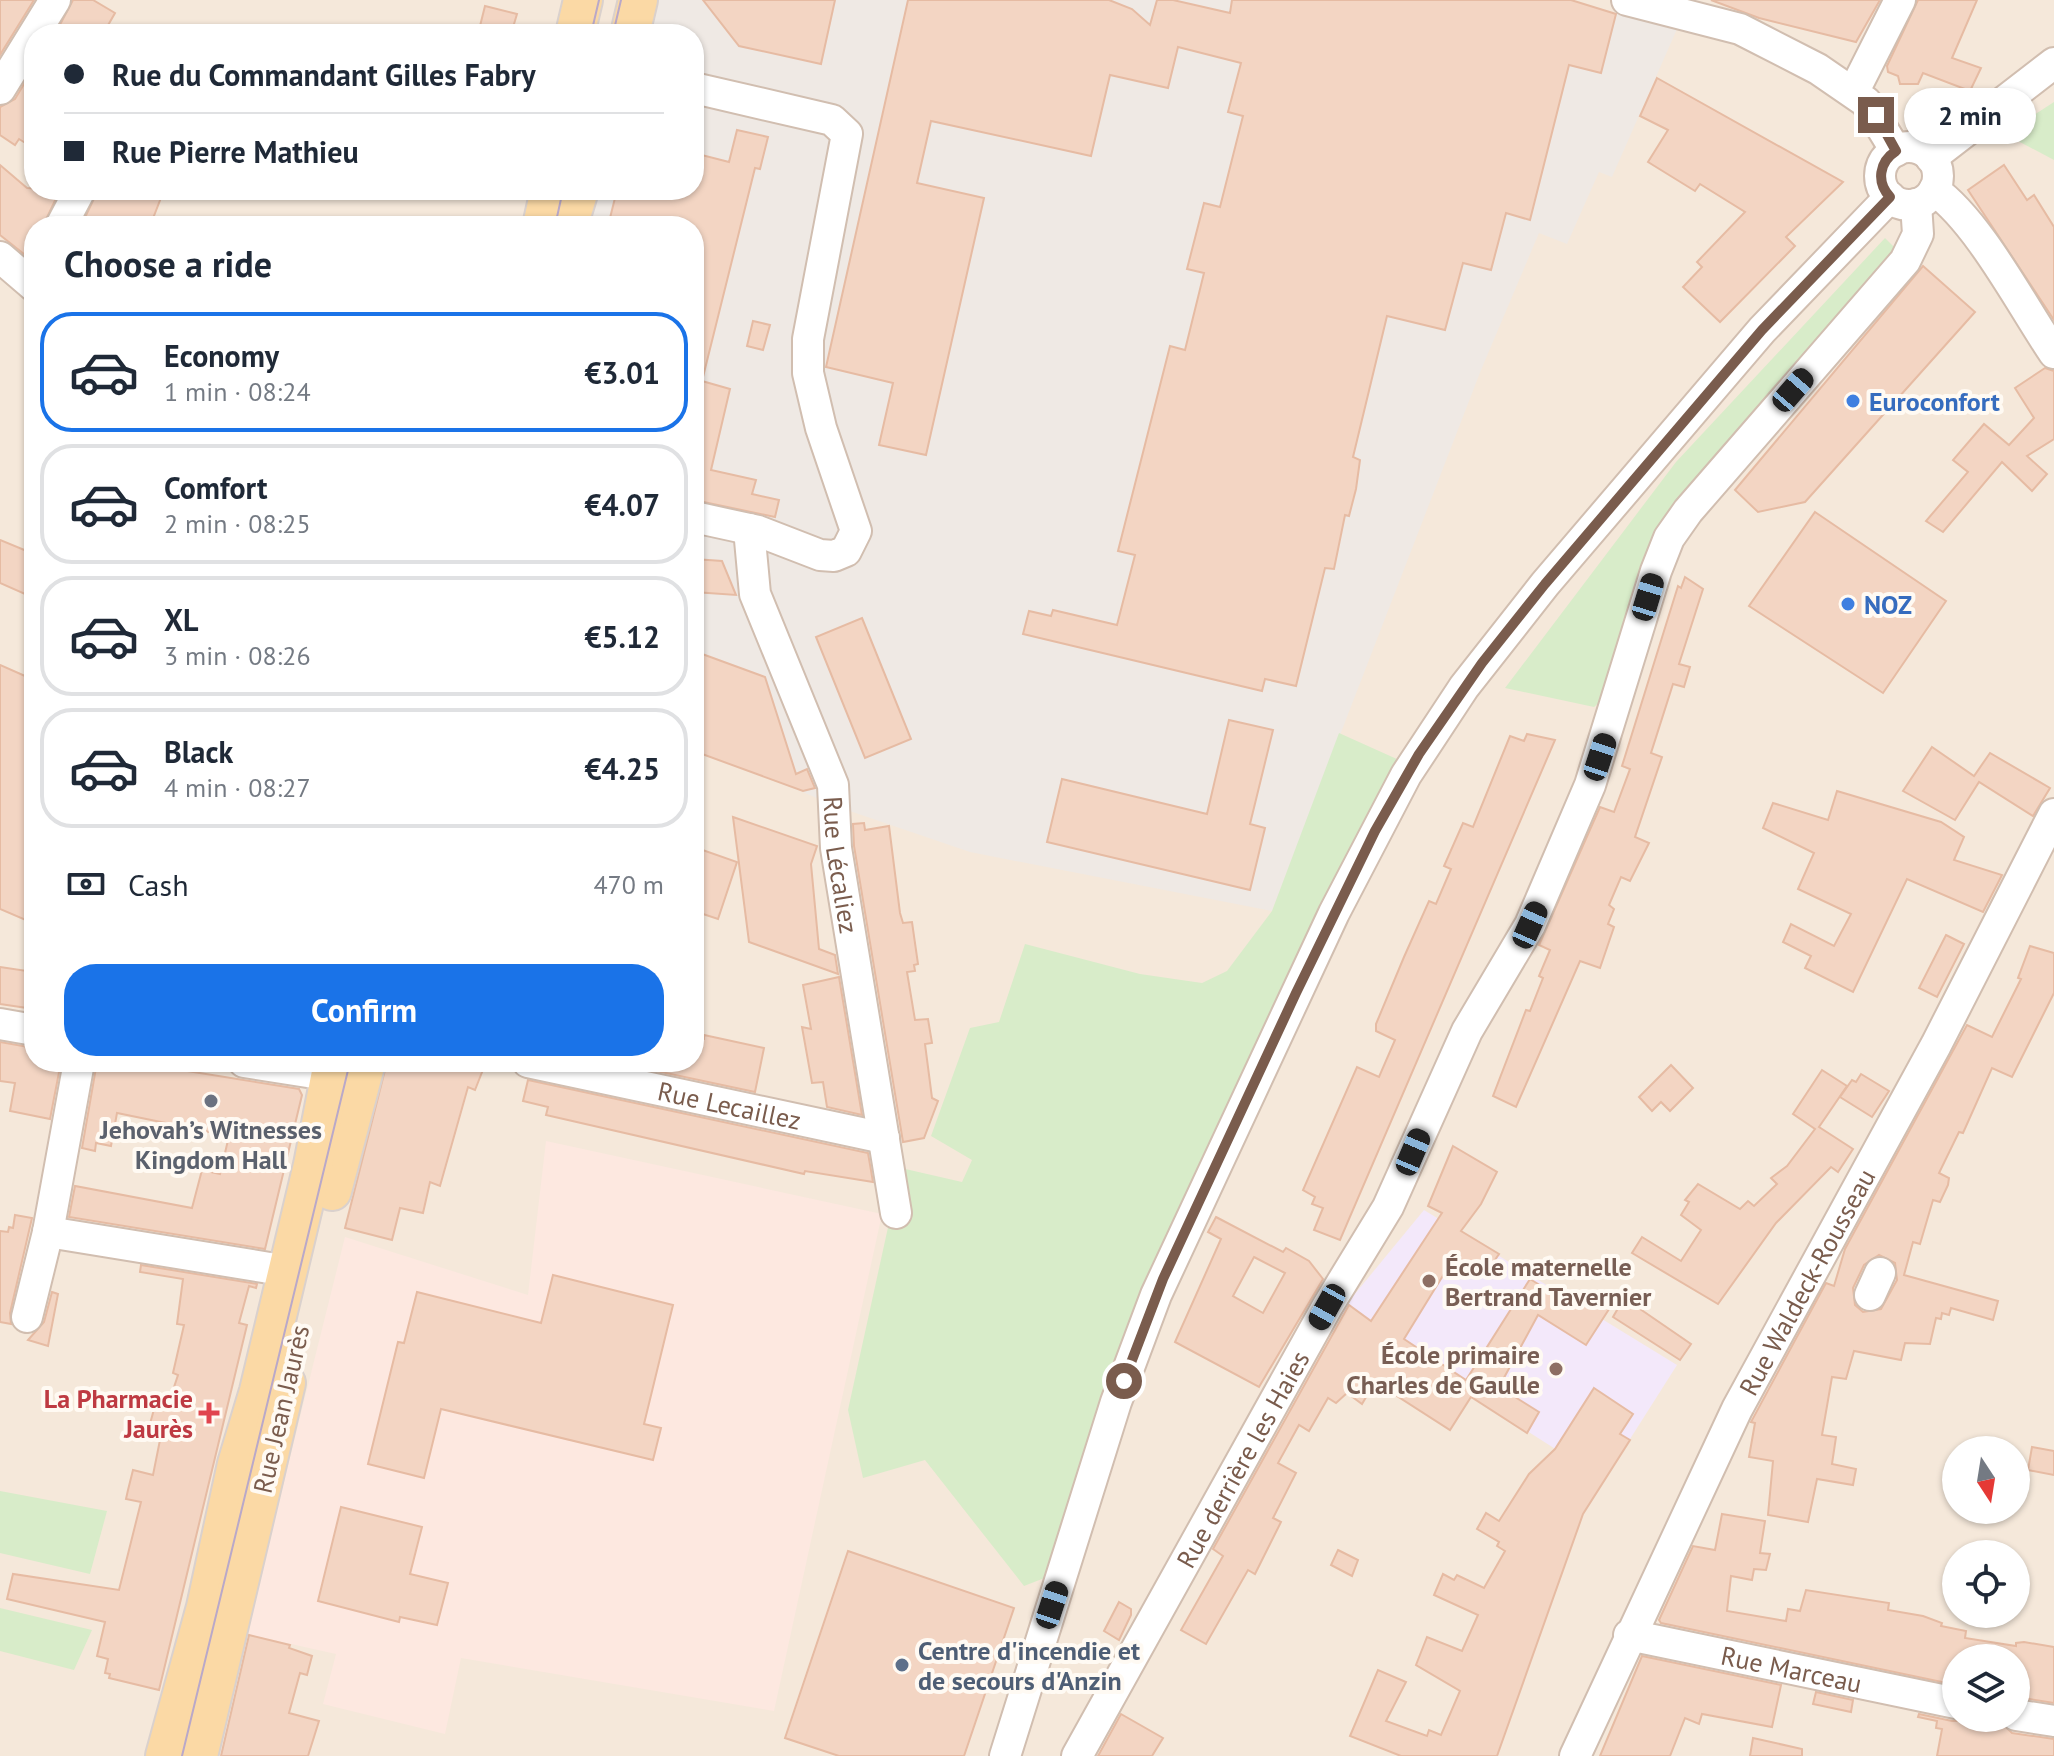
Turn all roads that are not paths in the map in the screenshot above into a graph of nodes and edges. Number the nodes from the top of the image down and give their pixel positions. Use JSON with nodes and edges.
{"nodes":[{"id":1,"x":55,"y":0,"type":"edge"},
{"id":2,"x":583,"y":0,"type":"edge"},
{"id":3,"x":638,"y":0,"type":"edge"},
{"id":4,"x":1627,"y":0,"type":"edge"},
{"id":5,"x":1900,"y":0,"type":"edge"},
{"id":6,"x":40,"y":24,"type":"edge"},
{"id":7,"x":577,"y":24,"type":"edge"},
{"id":8,"x":632,"y":24,"type":"edge"},
{"id":9,"x":24,"y":50,"type":"edge"},
{"id":10,"x":2054,"y":63,"type":"edge"},
{"id":11,"x":0,"y":89,"type":"edge"},
{"id":12,"x":704,"y":90,"type":"edge"},
{"id":13,"x":1854,"y":91,"type":"junction"},
{"id":14,"x":1896,"y":151,"type":"junction"},
{"id":15,"x":1931,"y":158,"type":"junction"},
{"id":16,"x":1913,"y":197,"type":"junction"},
{"id":17,"x":0,"y":257,"type":"edge"},
{"id":18,"x":24,"y":272,"type":"edge"},
{"id":19,"x":2054,"y":353,"type":"edge"},
{"id":20,"x":704,"y":519,"type":"edge"},
{"id":21,"x":749,"y":529,"type":"junction"},
{"id":22,"x":2054,"y":814,"type":"edge"},
{"id":23,"x":0,"y":1024,"type":"edge"},
{"id":24,"x":24,"y":1028,"type":"edge"},
{"id":25,"x":77,"y":1072,"type":"edge"},
{"id":26,"x":347,"y":1072,"type":"edge"},
{"id":27,"x":348,"y":1072,"type":"edge"},
{"id":28,"x":575,"y":1072,"type":"edge"},
{"id":29,"x":884,"y":1138,"type":"junction"},
{"id":30,"x":896,"y":1213,"type":"dead end"},
{"id":31,"x":48,"y":1232,"type":"junction"},
{"id":32,"x":288,"y":1271,"type":"junction"},
{"id":33,"x":27,"y":1317,"type":"dead end"},
{"id":34,"x":1629,"y":1635,"type":"junction"},
{"id":35,"x":1942,"y":1700,"type":"edge"},
{"id":36,"x":2030,"y":1717,"type":"edge"},
{"id":37,"x":2054,"y":1721,"type":"edge"},
{"id":38,"x":165,"y":1756,"type":"edge"},
{"id":39,"x":198,"y":1756,"type":"edge"},
{"id":40,"x":1005,"y":1756,"type":"edge"},
{"id":41,"x":1077,"y":1756,"type":"edge"},
{"id":42,"x":1575,"y":1756,"type":"edge"}],
"edges":[{"from":1,"to":6,"type":"street"},
{"from":2,"to":7,"type":"main road"},
{"from":3,"to":8,"type":"main road"},
{"from":4,"to":13,"type":"street"},
{"from":5,"to":13,"type":"street"},
{"from":9,"to":11,"type":"street"},
{"from":10,"to":15,"type":"street"},
{"from":12,"to":21,"type":"street"},
{"from":13,"to":14,"type":"street"},
{"from":14,"to":15,"type":"street"},
{"from":14,"to":16,"type":"street"},
{"from":15,"to":16,"type":"street"},
{"from":16,"to":19,"type":"street"},
{"from":16,"to":40,"type":"street"},
{"from":16,"to":41,"type":"street","name":"Rue derrière les Haies"},
{"from":17,"to":18,"type":"street"},
{"from":20,"to":21,"type":"street"},
{"from":21,"to":29,"type":"street","name":"Rue Lécaliez"},
{"from":22,"to":34,"type":"street","name":"Rue Waldeck-Rousseau"},
{"from":23,"to":24,"type":"street"},
{"from":25,"to":31,"type":"street"},
{"from":26,"to":32,"type":"main road","name":"Rue Jean Jaurès"},
{"from":27,"to":39,"type":"main road","name":"Rue Jean Jaurès"},
{"from":28,"to":29,"type":"street","name":"Rue Lecaillez"},
{"from":29,"to":30,"type":"street","name":"Rue Lécaliez"},
{"from":31,"to":32,"type":"street"},
{"from":31,"to":33,"type":"street"},
{"from":32,"to":38,"type":"main road","name":"Rue Jean Jaurès"},
{"from":34,"to":35,"type":"street","name":"Rue Marceau"},
{"from":34,"to":42,"type":"street","name":"Rue Waldeck-Rousseau"},
{"from":36,"to":37,"type":"street"}]}
